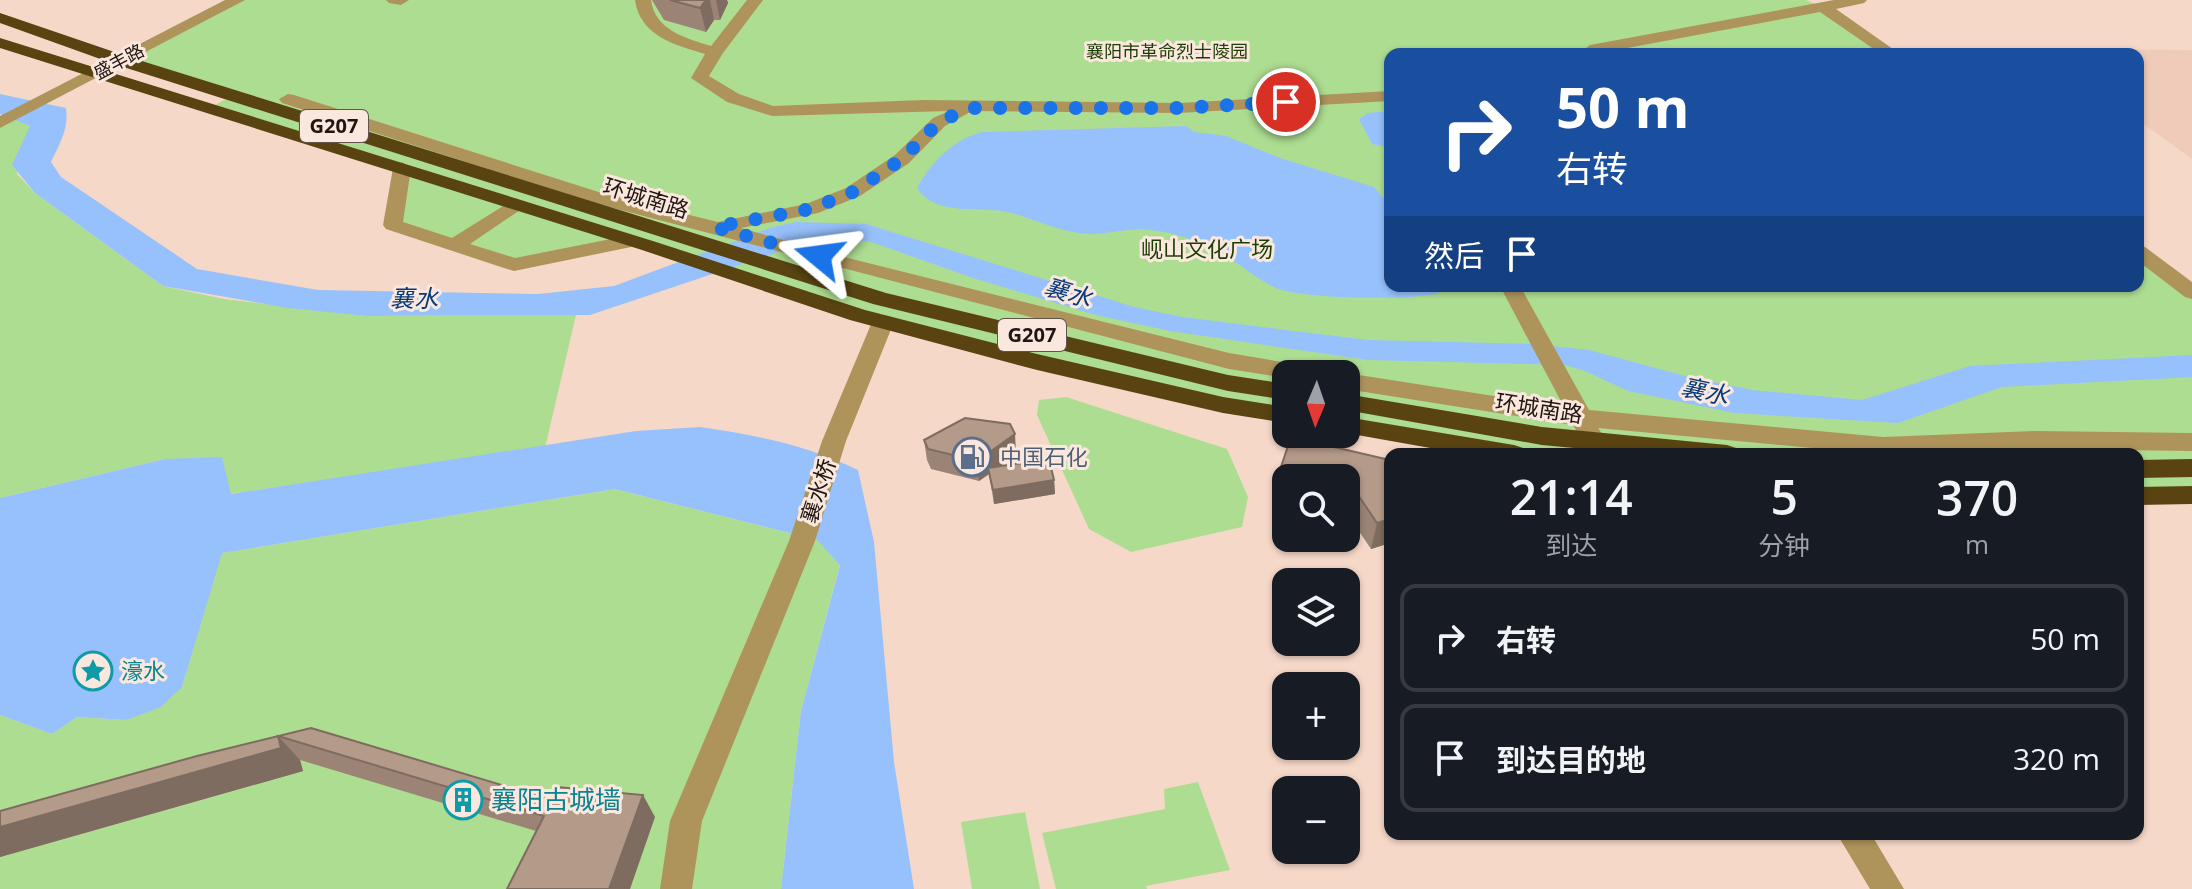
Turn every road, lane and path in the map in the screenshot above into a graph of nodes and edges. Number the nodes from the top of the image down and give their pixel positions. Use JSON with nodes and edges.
{"nodes":[{"id":1,"x":237,"y":0,"type":"edge"},
{"id":2,"x":394,"y":0,"type":"edge"},
{"id":3,"x":401,"y":0,"type":"edge"},
{"id":4,"x":643,"y":0,"type":"edge"},
{"id":5,"x":755,"y":0,"type":"edge"},
{"id":6,"x":1859,"y":0,"type":"edge"},
{"id":7,"x":1824,"y":8,"type":"junction"},
{"id":8,"x":6,"y":22,"type":"edge"},
{"id":9,"x":0,"y":43,"type":"edge"},
{"id":10,"x":1599,"y":48,"type":"edge"},
{"id":11,"x":1883,"y":48,"type":"edge"},
{"id":12,"x":715,"y":52,"type":"junction"},
{"id":13,"x":123,"y":61,"type":"junction"},
{"id":14,"x":99,"y":73,"type":"junction"},
{"id":15,"x":1384,"y":96,"type":"edge"},
{"id":16,"x":288,"y":99,"type":"dead end"},
{"id":17,"x":970,"y":108,"type":"junction"},
{"id":18,"x":0,"y":123,"type":"edge"},
{"id":19,"x":402,"y":168,"type":"junction"},
{"id":20,"x":516,"y":204,"type":"junction"},
{"id":21,"x":715,"y":227,"type":"junction"},
{"id":22,"x":640,"y":244,"type":"junction"},
{"id":23,"x":455,"y":245,"type":"junction"},
{"id":24,"x":2144,"y":256,"type":"edge"},
{"id":25,"x":1514,"y":292,"type":"edge"},
{"id":26,"x":2192,"y":292,"type":"edge"},
{"id":27,"x":883,"y":322,"type":"junction"},
{"id":28,"x":1272,"y":368,"type":"edge"},
{"id":29,"x":1360,"y":383,"type":"edge"},
{"id":30,"x":1272,"y":390,"type":"edge"},
{"id":31,"x":1360,"y":405,"type":"edge"},
{"id":32,"x":1272,"y":413,"type":"edge"},
{"id":33,"x":1581,"y":418,"type":"junction"},
{"id":34,"x":1360,"y":427,"type":"edge"},
{"id":35,"x":2192,"y":442,"type":"edge"},
{"id":36,"x":1479,"y":448,"type":"edge"},
{"id":37,"x":1599,"y":448,"type":"edge"},
{"id":38,"x":2192,"y":468,"type":"edge"},
{"id":39,"x":2144,"y":469,"type":"edge"},
{"id":40,"x":2192,"y":495,"type":"edge"},
{"id":41,"x":2144,"y":496,"type":"edge"},
{"id":42,"x":1857,"y":840,"type":"edge"},
{"id":43,"x":676,"y":889,"type":"edge"},
{"id":44,"x":1888,"y":889,"type":"edge"}],
"edges":[{"from":1,"to":13,"type":"street","name":"盛丰路"},
{"from":2,"to":3,"type":"street"},
{"from":4,"to":12,"type":"street"},
{"from":5,"to":12,"type":"street"},
{"from":6,"to":7,"type":"street"},
{"from":7,"to":10,"type":"street"},
{"from":7,"to":11,"type":"street"},
{"from":8,"to":13,"type":"highway","name":"环城南路","number":"G207"},
{"from":9,"to":14,"type":"highway","name":"环城南路"},
{"from":12,"to":17,"type":"street"},
{"from":13,"to":14,"type":"street","name":"盛丰路"},
{"from":13,"to":30,"type":"highway","name":"环城南路","number":"G207"},
{"from":14,"to":18,"type":"street","name":"盛丰路"},
{"from":14,"to":19,"type":"highway","name":"环城南路"},
{"from":15,"to":17,"type":"street"},
{"from":16,"to":21,"type":"street"},
{"from":17,"to":21,"type":"street"},
{"from":19,"to":20,"type":"highway","name":"环城南路"},
{"from":19,"to":23,"type":"street"},
{"from":20,"to":22,"type":"highway","name":"环城南路"},
{"from":20,"to":23,"type":"street"},
{"from":21,"to":28,"type":"street"},
{"from":22,"to":23,"type":"street"},
{"from":22,"to":27,"type":"highway","name":"环城南路"},
{"from":24,"to":26,"type":"street"},
{"from":25,"to":33,"type":"street"},
{"from":27,"to":32,"type":"highway","name":"环城南路"},
{"from":27,"to":43,"type":"street","name":"襄水桥"},
{"from":29,"to":33,"type":"street"},
{"from":31,"to":37,"type":"highway","name":"环城南路"},
{"from":33,"to":35,"type":"street"},
{"from":33,"to":37,"type":"street"},
{"from":34,"to":36,"type":"highway"},
{"from":38,"to":39,"type":"highway"},
{"from":40,"to":41,"type":"highway"},
{"from":42,"to":44,"type":"street"}]}
